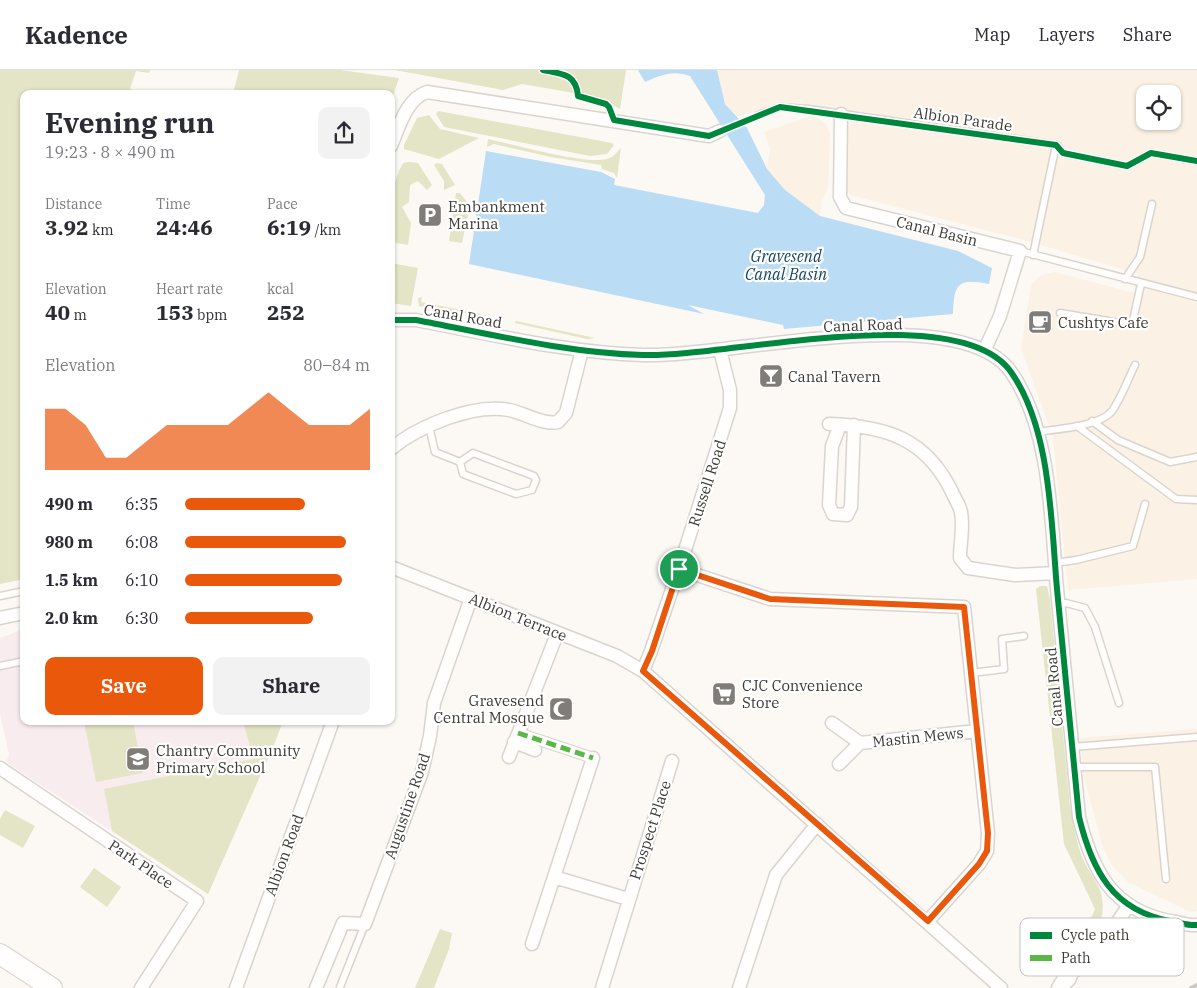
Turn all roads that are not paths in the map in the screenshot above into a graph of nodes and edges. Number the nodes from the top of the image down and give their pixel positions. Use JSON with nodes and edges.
{"nodes":[{"id":1,"x":842,"y":114,"type":"junction"},
{"id":2,"x":758,"y":115,"type":"dead end"},
{"id":3,"x":720,"y":131,"type":"dead end"},
{"id":4,"x":395,"y":138,"type":"edge"},
{"id":5,"x":1056,"y":145,"type":"junction"},
{"id":6,"x":1197,"y":161,"type":"edge"},
{"id":7,"x":1152,"y":204,"type":"dead end"},
{"id":8,"x":1020,"y":252,"type":"junction"},
{"id":9,"x":1033,"y":255,"type":"junction"},
{"id":10,"x":1125,"y":279,"type":"junction"},
{"id":11,"x":1141,"y":284,"type":"junction"},
{"id":12,"x":1197,"y":297,"type":"edge"},
{"id":13,"x":1060,"y":313,"type":"dead end"},
{"id":14,"x":395,"y":320,"type":"edge"},
{"id":15,"x":985,"y":349,"type":"junction"},
{"id":16,"x":582,"y":350,"type":"junction"},
{"id":17,"x":720,"y":350,"type":"junction"},
{"id":18,"x":1135,"y":365,"type":"dead end"},
{"id":19,"x":1092,"y":421,"type":"junction"},
{"id":20,"x":854,"y":425,"type":"junction"},
{"id":21,"x":430,"y":426,"type":"junction"},
{"id":22,"x":1077,"y":426,"type":"junction"},
{"id":23,"x":1037,"y":432,"type":"junction"},
{"id":24,"x":395,"y":446,"type":"edge"},
{"id":25,"x":1197,"y":457,"type":"edge"},
{"id":26,"x":460,"y":462,"type":"junction"},
{"id":27,"x":1197,"y":500,"type":"edge"},
{"id":28,"x":1145,"y":504,"type":"dead end"},
{"id":29,"x":1055,"y":568,"type":"junction"},
{"id":30,"x":395,"y":569,"type":"edge"},
{"id":31,"x":679,"y":569,"type":"junction"},
{"id":32,"x":20,"y":592,"type":"edge"},
{"id":33,"x":0,"y":596,"type":"edge"},
{"id":34,"x":471,"y":598,"type":"junction"},
{"id":35,"x":1059,"y":604,"type":"junction"},
{"id":36,"x":20,"y":614,"type":"edge"},
{"id":37,"x":0,"y":618,"type":"edge"},
{"id":38,"x":557,"y":634,"type":"junction"},
{"id":39,"x":1024,"y":636,"type":"dead end"},
{"id":40,"x":20,"y":662,"type":"edge"},
{"id":41,"x":0,"y":666,"type":"edge"},
{"id":42,"x":643,"y":671,"type":"junction"},
{"id":43,"x":972,"y":673,"type":"junction"},
{"id":44,"x":1119,"y":703,"type":"dead end"},
{"id":45,"x":832,"y":723,"type":"dead end"},
{"id":46,"x":332,"y":725,"type":"edge"},
{"id":47,"x":977,"y":731,"type":"junction"},
{"id":48,"x":1197,"y":737,"type":"edge"},
{"id":49,"x":516,"y":738,"type":"junction"},
{"id":50,"x":860,"y":742,"type":"junction"},
{"id":51,"x":1072,"y":747,"type":"junction"},
{"id":52,"x":535,"y":750,"type":"dead end"},
{"id":53,"x":509,"y":758,"type":"dead end"},
{"id":54,"x":593,"y":758,"type":"joint"},
{"id":55,"x":672,"y":761,"type":"dead end"},
{"id":56,"x":839,"y":764,"type":"dead end"},
{"id":57,"x":1074,"y":767,"type":"junction"},
{"id":58,"x":0,"y":768,"type":"edge"},
{"id":59,"x":817,"y":824,"type":"junction"},
{"id":60,"x":554,"y":877,"type":"junction"},
{"id":61,"x":1166,"y":879,"type":"dead end"},
{"id":62,"x":628,"y":899,"type":"junction"},
{"id":63,"x":1129,"y":905,"type":"junction"},
{"id":64,"x":1120,"y":918,"type":"edge"},
{"id":65,"x":1158,"y":918,"type":"edge"},
{"id":66,"x":928,"y":921,"type":"junction"},
{"id":67,"x":1184,"y":923,"type":"edge"},
{"id":68,"x":365,"y":924,"type":"junction"},
{"id":69,"x":1197,"y":925,"type":"edge"},
{"id":70,"x":532,"y":944,"type":"dead end"},
{"id":71,"x":0,"y":954,"type":"edge"},
{"id":72,"x":1065,"y":976,"type":"edge"},
{"id":73,"x":1074,"y":976,"type":"edge"},
{"id":74,"x":40,"y":983,"type":"edge"},
{"id":75,"x":141,"y":988,"type":"edge"},
{"id":76,"x":236,"y":988,"type":"edge"},
{"id":77,"x":316,"y":988,"type":"edge"},
{"id":78,"x":340,"y":988,"type":"edge"},
{"id":79,"x":602,"y":988,"type":"edge"},
{"id":80,"x":739,"y":988,"type":"edge"},
{"id":81,"x":1001,"y":988,"type":"edge"},
{"id":82,"x":1058,"y":988,"type":"edge"},
{"id":83,"x":1065,"y":988,"type":"edge"}],
"edges":[{"from":1,"to":2,"type":"lane","name":"Albion Parade"},
{"from":1,"to":5,"type":"lane","name":"Albion Parade"},
{"from":1,"to":8,"type":"street","name":"Canal Basin"},
{"from":3,"to":4,"type":"street"},
{"from":5,"to":6,"type":"lane","name":"Albion Parade"},
{"from":5,"to":9,"type":"lane"},
{"from":7,"to":10,"type":"lane"},
{"from":8,"to":9,"type":"lane"},
{"from":8,"to":15,"type":"street"},
{"from":9,"to":10,"type":"lane"},
{"from":10,"to":11,"type":"lane"},
{"from":11,"to":12,"type":"lane"},
{"from":11,"to":13,"type":"lane"},
{"from":14,"to":16,"type":"street","name":"Canal Road"},
{"from":15,"to":17,"type":"street","name":"Canal Road"},
{"from":15,"to":23,"type":"street","name":"Canal Road"},
{"from":16,"to":17,"type":"street","name":"Canal Road"},
{"from":16,"to":21,"type":"street"},
{"from":17,"to":31,"type":"street","name":"Russell Road"},
{"from":18,"to":19,"type":"lane"},
{"from":19,"to":22,"type":"lane"},
{"from":19,"to":25,"type":"lane"},
{"from":20,"to":20,"type":"street"},
{"from":20,"to":29,"type":"street"},
{"from":21,"to":24,"type":"street"},
{"from":21,"to":26,"type":"lane"},
{"from":22,"to":23,"type":"lane"},
{"from":22,"to":27,"type":"lane"},
{"from":23,"to":29,"type":"street","name":"Canal Road"},
{"from":26,"to":26,"type":"lane"},
{"from":28,"to":29,"type":"lane"},
{"from":29,"to":35,"type":"street","name":"Canal Road"},
{"from":30,"to":34,"type":"street","name":"Albion Terrace"},
{"from":31,"to":42,"type":"street","name":"Russell Road"},
{"from":31,"to":43,"type":"street"},
{"from":32,"to":33,"type":"lane"},
{"from":34,"to":38,"type":"street","name":"Albion Terrace"},
{"from":34,"to":68,"type":"street","name":"Augustine Road"},
{"from":35,"to":44,"type":"lane"},
{"from":35,"to":51,"type":"street","name":"Canal Road"},
{"from":36,"to":37,"type":"street"},
{"from":38,"to":42,"type":"street","name":"Albion Terrace"},
{"from":38,"to":49,"type":"street"},
{"from":39,"to":43,"type":"lane"},
{"from":40,"to":41,"type":"lane"},
{"from":42,"to":59,"type":"street","name":"Albion Terrace"},
{"from":43,"to":47,"type":"street"},
{"from":45,"to":50,"type":"street"},
{"from":46,"to":76,"type":"street","name":"Albion Road"},
{"from":47,"to":50,"type":"street","name":"Mastin Mews"},
{"from":47,"to":66,"type":"street"},
{"from":48,"to":51,"type":"lane"},
{"from":49,"to":52,"type":"street"},
{"from":49,"to":53,"type":"street"},
{"from":49,"to":54,"type":"street"},
{"from":50,"to":56,"type":"street"},
{"from":51,"to":57,"type":"street","name":"Canal Road"},
{"from":54,"to":60,"type":"street"},
{"from":55,"to":62,"type":"street","name":"Prospect Place"},
{"from":57,"to":61,"type":"lane"},
{"from":57,"to":63,"type":"street","name":"Canal Road"},
{"from":58,"to":75,"type":"street","name":"Park Place"},
{"from":59,"to":66,"type":"street","name":"Albion Terrace"},
{"from":59,"to":80,"type":"street"},
{"from":60,"to":62,"type":"street","name":"Prospect Place"},
{"from":60,"to":70,"type":"street"},
{"from":62,"to":79,"type":"street","name":"Prospect Place"},
{"from":63,"to":64,"type":"street"},
{"from":63,"to":65,"type":"street","name":"Canal Road"},
{"from":66,"to":81,"type":"street","name":"Albion Terrace"},
{"from":67,"to":69,"type":"street","name":"Canal Road"},
{"from":68,"to":77,"type":"street"},
{"from":68,"to":78,"type":"lane"},
{"from":71,"to":74,"type":"main road"},
{"from":72,"to":82,"type":"street"},
{"from":73,"to":83,"type":"lane"}]}
